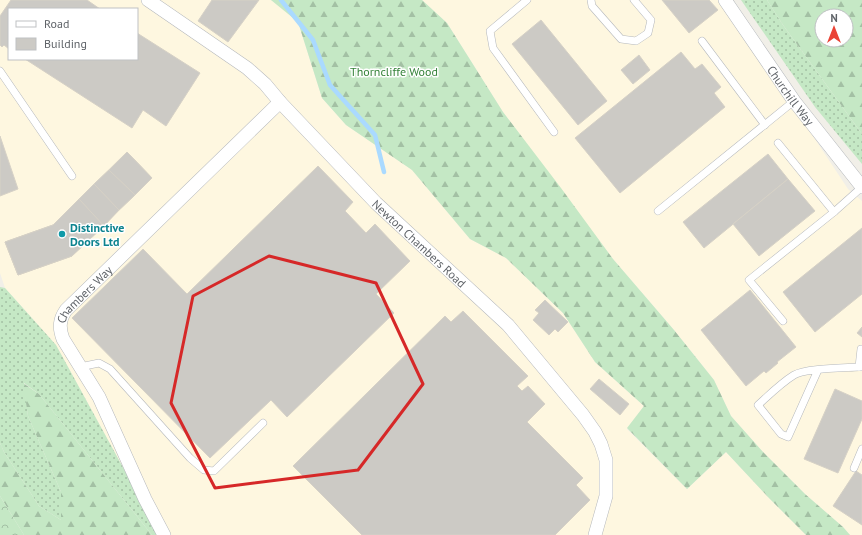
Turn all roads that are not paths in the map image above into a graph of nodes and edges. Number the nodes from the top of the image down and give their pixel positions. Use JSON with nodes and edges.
{"nodes":[{"id":1,"x":148,"y":0,"type":"edge"},
{"id":2,"x":528,"y":0,"type":"edge"},
{"id":3,"x":591,"y":0,"type":"edge"},
{"id":4,"x":634,"y":0,"type":"edge"},
{"id":5,"x":725,"y":0,"type":"edge"},
{"id":6,"x":702,"y":42,"type":"dead end"},
{"id":7,"x":0,"y":71,"type":"edge"},
{"id":8,"x":794,"y":101,"type":"junction"},
{"id":9,"x":280,"y":102,"type":"junction"},
{"id":10,"x":765,"y":125,"type":"junction"},
{"id":11,"x":554,"y":132,"type":"dead end"},
{"id":12,"x":778,"y":143,"type":"dead end"},
{"id":13,"x":72,"y":176,"type":"dead end"},
{"id":14,"x":862,"y":187,"type":"edge"},
{"id":15,"x":658,"y":212,"type":"dead end"},
{"id":16,"x":834,"y":212,"type":"junction"},
{"id":17,"x":783,"y":321,"type":"dead end"},
{"id":18,"x":861,"y":349,"type":"edge"},
{"id":19,"x":80,"y":367,"type":"junction"},
{"id":20,"x":860,"y":367,"type":"edge"},
{"id":21,"x":818,"y":370,"type":"junction"},
{"id":22,"x":263,"y":423,"type":"dead end"},
{"id":23,"x":862,"y":449,"type":"edge"},
{"id":24,"x":854,"y":468,"type":"dead end"},
{"id":25,"x":164,"y":535,"type":"edge"},
{"id":26,"x":595,"y":535,"type":"edge"}],
"edges":[{"from":1,"to":9,"type":"street","name":"Newton Chambers Road"},
{"from":2,"to":11,"type":"lane"},
{"from":3,"to":4,"type":"lane"},
{"from":5,"to":8,"type":"street","name":"Churchill Way"},
{"from":6,"to":10,"type":"lane"},
{"from":7,"to":13,"type":"lane"},
{"from":8,"to":10,"type":"lane"},
{"from":8,"to":14,"type":"street","name":"Churchill Way"},
{"from":9,"to":19,"type":"street","name":"Chambers Way"},
{"from":9,"to":26,"type":"street","name":"Newton Chambers Road"},
{"from":10,"to":15,"type":"lane"},
{"from":12,"to":16,"type":"lane"},
{"from":14,"to":16,"type":"lane"},
{"from":16,"to":17,"type":"lane"},
{"from":18,"to":20,"type":"lane"},
{"from":19,"to":22,"type":"lane"},
{"from":19,"to":25,"type":"street","name":"Chambers Way"},
{"from":20,"to":21,"type":"lane"},
{"from":21,"to":21,"type":"lane"},
{"from":23,"to":24,"type":"lane"}]}
